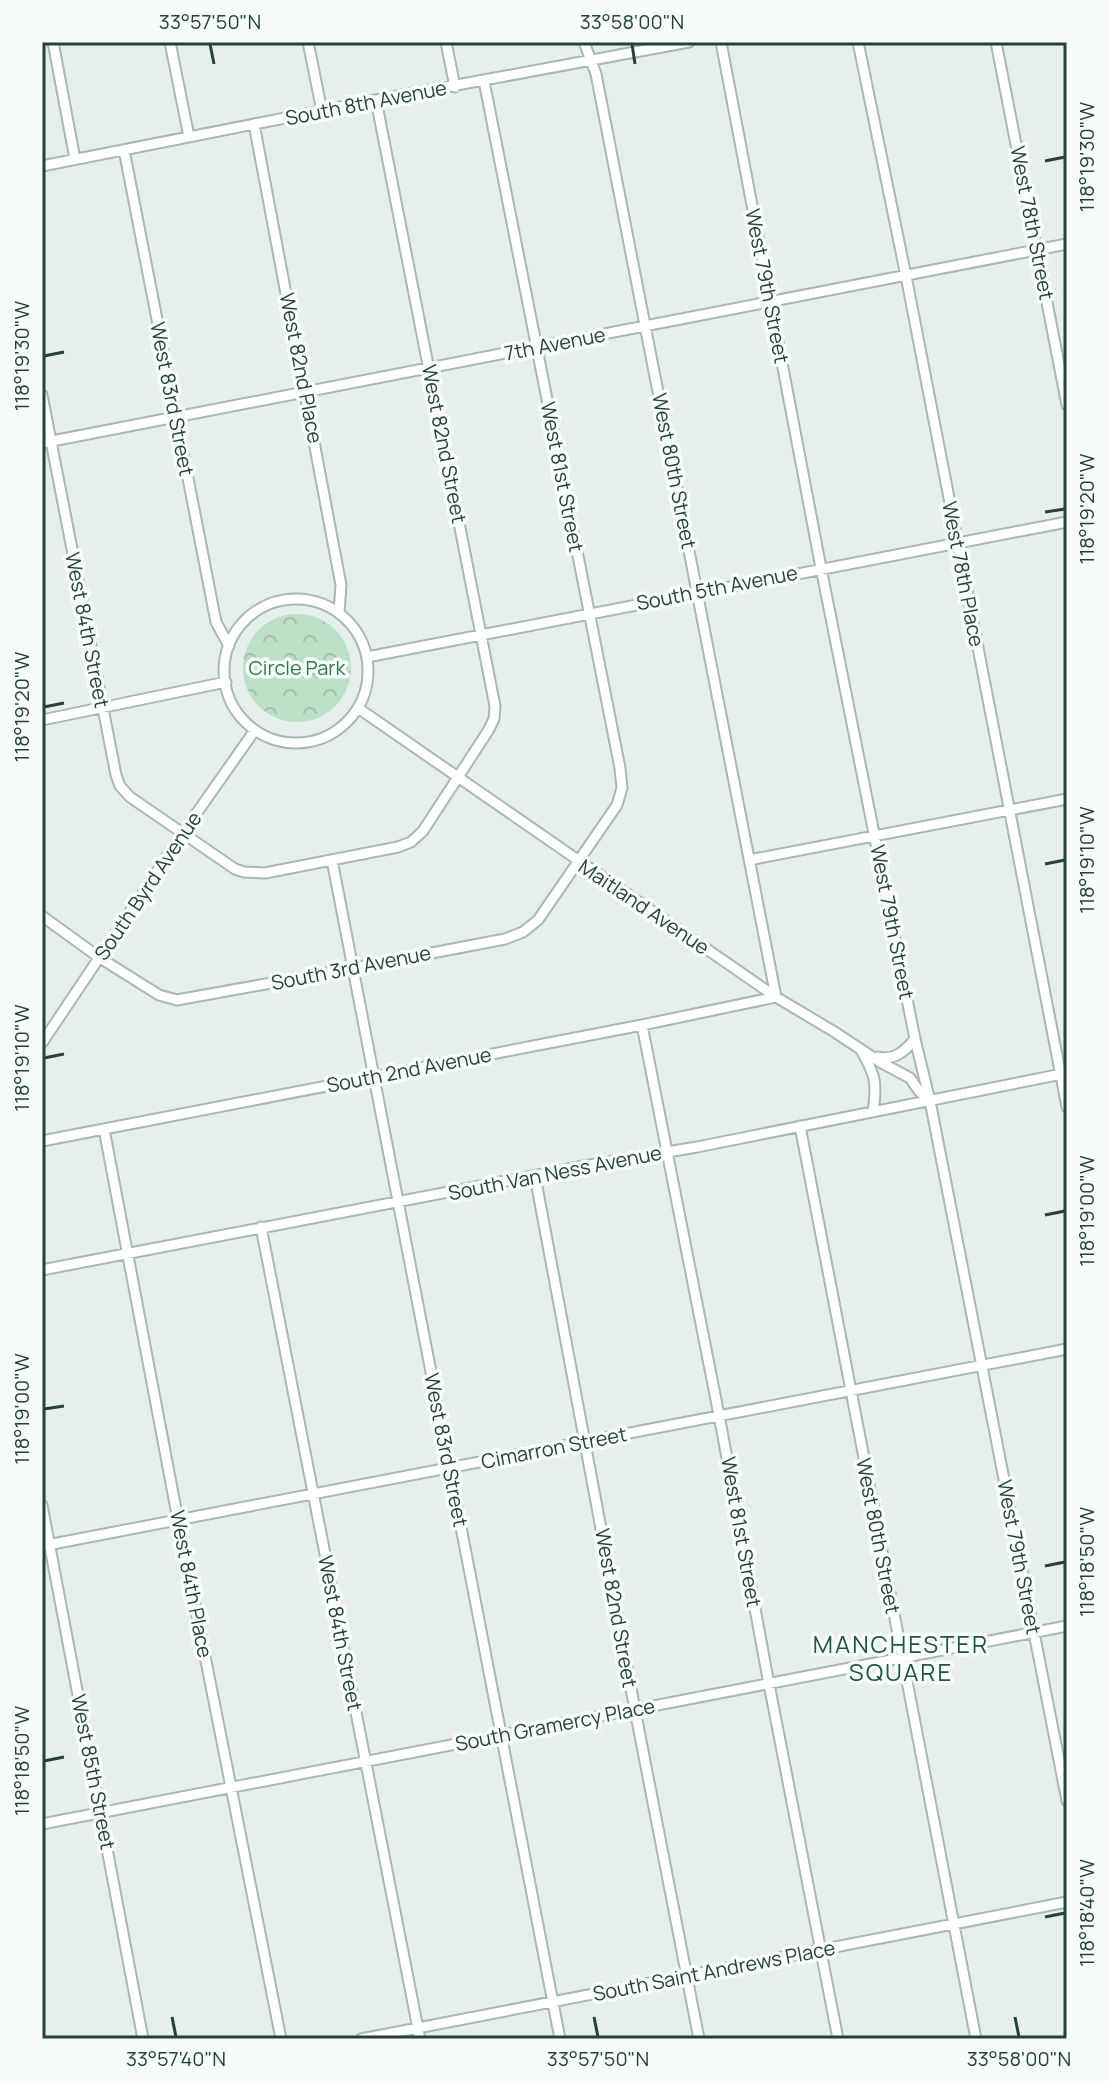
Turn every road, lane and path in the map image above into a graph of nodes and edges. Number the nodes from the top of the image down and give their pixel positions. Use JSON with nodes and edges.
{"nodes":[{"id":1,"x":53,"y":42,"type":"edge"},
{"id":2,"x":170,"y":42,"type":"edge"},
{"id":3,"x":308,"y":42,"type":"edge"},
{"id":4,"x":446,"y":42,"type":"edge"},
{"id":5,"x":584,"y":42,"type":"edge"},
{"id":6,"x":689,"y":42,"type":"edge"},
{"id":7,"x":721,"y":42,"type":"edge"},
{"id":8,"x":858,"y":42,"type":"edge"},
{"id":9,"x":996,"y":42,"type":"edge"},
{"id":10,"x":590,"y":60,"type":"junction"},
{"id":11,"x":484,"y":81,"type":"junction"},
{"id":12,"x":455,"y":87,"type":"junction"},
{"id":13,"x":376,"y":100,"type":"junction"},
{"id":14,"x":322,"y":111,"type":"junction"},
{"id":15,"x":254,"y":124,"type":"junction"},
{"id":16,"x":189,"y":137,"type":"junction"},
{"id":17,"x":124,"y":150,"type":"junction"},
{"id":18,"x":75,"y":159,"type":"junction"},
{"id":19,"x":42,"y":166,"type":"edge"},
{"id":20,"x":1067,"y":244,"type":"edge"},
{"id":21,"x":1037,"y":249,"type":"junction"},
{"id":22,"x":906,"y":276,"type":"junction"},
{"id":23,"x":770,"y":301,"type":"junction"},
{"id":24,"x":646,"y":326,"type":"junction"},
{"id":25,"x":537,"y":348,"type":"junction"},
{"id":26,"x":428,"y":369,"type":"junction"},
{"id":27,"x":305,"y":392,"type":"junction"},
{"id":28,"x":42,"y":395,"type":"edge"},
{"id":29,"x":1067,"y":405,"type":"edge"},
{"id":30,"x":175,"y":415,"type":"junction"},
{"id":31,"x":46,"y":442,"type":"edge"},
{"id":32,"x":1067,"y":522,"type":"edge"},
{"id":33,"x":957,"y":543,"type":"junction"},
{"id":34,"x":821,"y":568,"type":"junction"},
{"id":35,"x":698,"y":593,"type":"junction"},
{"id":36,"x":339,"y":613,"type":"junction"},
{"id":37,"x":589,"y":613,"type":"junction"},
{"id":38,"x":482,"y":634,"type":"junction"},
{"id":39,"x":229,"y":646,"type":"junction"},
{"id":40,"x":367,"y":657,"type":"junction"},
{"id":41,"x":226,"y":682,"type":"junction"},
{"id":42,"x":102,"y":708,"type":"junction"},
{"id":43,"x":358,"y":708,"type":"junction"},
{"id":44,"x":42,"y":720,"type":"edge"},
{"id":45,"x":255,"y":730,"type":"junction"},
{"id":46,"x":458,"y":779,"type":"junction"},
{"id":47,"x":1067,"y":799,"type":"edge"},
{"id":48,"x":1009,"y":810,"type":"junction"},
{"id":49,"x":182,"y":834,"type":"junction"},
{"id":50,"x":874,"y":835,"type":"junction"},
{"id":51,"x":332,"y":860,"type":"junction"},
{"id":52,"x":749,"y":860,"type":"junction"},
{"id":53,"x":579,"y":862,"type":"junction"},
{"id":54,"x":42,"y":916,"type":"edge"},
{"id":55,"x":100,"y":958,"type":"junction"},
{"id":56,"x":353,"y":968,"type":"junction"},
{"id":57,"x":776,"y":997,"type":"junction"},
{"id":58,"x":642,"y":1025,"type":"junction"},
{"id":59,"x":915,"y":1039,"type":"junction"},
{"id":60,"x":42,"y":1043,"type":"edge"},
{"id":61,"x":860,"y":1049,"type":"junction"},
{"id":62,"x":869,"y":1055,"type":"junction"},
{"id":63,"x":1064,"y":1074,"type":"edge"},
{"id":64,"x":375,"y":1077,"type":"junction"},
{"id":65,"x":930,"y":1101,"type":"junction"},
{"id":66,"x":1067,"y":1107,"type":"edge"},
{"id":67,"x":873,"y":1112,"type":"junction"},
{"id":68,"x":800,"y":1126,"type":"junction"},
{"id":69,"x":104,"y":1129,"type":"junction"},
{"id":70,"x":42,"y":1141,"type":"edge"},
{"id":71,"x":667,"y":1152,"type":"junction"},
{"id":72,"x":535,"y":1176,"type":"junction"},
{"id":73,"x":397,"y":1202,"type":"junction"},
{"id":74,"x":261,"y":1227,"type":"junction"},
{"id":75,"x":128,"y":1253,"type":"junction"},
{"id":76,"x":42,"y":1270,"type":"edge"},
{"id":77,"x":1067,"y":1349,"type":"edge"},
{"id":78,"x":982,"y":1366,"type":"junction"},
{"id":79,"x":850,"y":1391,"type":"junction"},
{"id":80,"x":719,"y":1415,"type":"junction"},
{"id":81,"x":586,"y":1441,"type":"junction"},
{"id":82,"x":449,"y":1468,"type":"junction"},
{"id":83,"x":313,"y":1494,"type":"junction"},
{"id":84,"x":42,"y":1505,"type":"edge"},
{"id":85,"x":178,"y":1520,"type":"junction"},
{"id":86,"x":46,"y":1545,"type":"edge"},
{"id":87,"x":1067,"y":1626,"type":"edge"},
{"id":88,"x":1034,"y":1632,"type":"junction"},
{"id":89,"x":902,"y":1658,"type":"junction"},
{"id":90,"x":769,"y":1684,"type":"junction"},
{"id":91,"x":635,"y":1710,"type":"junction"},
{"id":92,"x":502,"y":1735,"type":"junction"},
{"id":93,"x":365,"y":1762,"type":"junction"},
{"id":94,"x":232,"y":1787,"type":"junction"},
{"id":95,"x":1067,"y":1801,"type":"edge"},
{"id":96,"x":101,"y":1813,"type":"junction"},
{"id":97,"x":42,"y":1824,"type":"edge"},
{"id":98,"x":1067,"y":1902,"type":"edge"},
{"id":99,"x":953,"y":1924,"type":"junction"},
{"id":100,"x":821,"y":1950,"type":"junction"},
{"id":101,"x":686,"y":1976,"type":"junction"},
{"id":102,"x":552,"y":2002,"type":"junction"},
{"id":103,"x":418,"y":2034,"type":"edge"},
{"id":104,"x":143,"y":2039,"type":"edge"},
{"id":105,"x":281,"y":2039,"type":"edge"},
{"id":106,"x":361,"y":2039,"type":"edge"},
{"id":107,"x":560,"y":2039,"type":"edge"},
{"id":108,"x":699,"y":2039,"type":"edge"},
{"id":109,"x":838,"y":2039,"type":"edge"},
{"id":110,"x":976,"y":2039,"type":"edge"}],
"edges":[{"from":1,"to":18,"type":"street"},
{"from":2,"to":16,"type":"street"},
{"from":3,"to":14,"type":"street"},
{"from":4,"to":12,"type":"street"},
{"from":5,"to":10,"type":"street","name":"West 80th Street"},
{"from":6,"to":10,"type":"street","name":"South 8th Avenue"},
{"from":7,"to":23,"type":"street","name":"West 79th Street"},
{"from":8,"to":22,"type":"street","name":"West 78th Place"},
{"from":9,"to":21,"type":"street","name":"West 78th Street"},
{"from":10,"to":11,"type":"street","name":"South 8th Avenue"},
{"from":10,"to":24,"type":"street","name":"West 80th Street"},
{"from":11,"to":12,"type":"street","name":"South 8th Avenue"},
{"from":11,"to":25,"type":"street","name":"West 81st Street"},
{"from":12,"to":13,"type":"street","name":"South 8th Avenue"},
{"from":13,"to":14,"type":"street","name":"South 8th Avenue"},
{"from":13,"to":26,"type":"street","name":"West 82nd Street"},
{"from":14,"to":15,"type":"street","name":"South 8th Avenue"},
{"from":15,"to":16,"type":"street","name":"South 8th Avenue"},
{"from":15,"to":27,"type":"street","name":"West 82nd Place"},
{"from":16,"to":17,"type":"street","name":"South 8th Avenue"},
{"from":17,"to":18,"type":"street","name":"South 8th Avenue"},
{"from":17,"to":30,"type":"street","name":"West 83rd Street"},
{"from":18,"to":19,"type":"street","name":"South 8th Avenue"},
{"from":20,"to":21,"type":"street","name":"7th Avenue"},
{"from":21,"to":22,"type":"street","name":"7th Avenue"},
{"from":21,"to":29,"type":"street","name":"West 78th Street"},
{"from":22,"to":23,"type":"street","name":"7th Avenue"},
{"from":22,"to":33,"type":"street","name":"West 78th Place"},
{"from":23,"to":24,"type":"street","name":"7th Avenue"},
{"from":23,"to":34,"type":"street","name":"West 79th Street"},
{"from":24,"to":25,"type":"street","name":"7th Avenue"},
{"from":24,"to":35,"type":"street","name":"West 80th Street"},
{"from":25,"to":26,"type":"street","name":"7th Avenue"},
{"from":25,"to":37,"type":"street","name":"West 81st Street"},
{"from":26,"to":27,"type":"street","name":"7th Avenue"},
{"from":26,"to":38,"type":"street","name":"West 82nd Street"},
{"from":27,"to":30,"type":"street","name":"7th Avenue"},
{"from":27,"to":36,"type":"street","name":"West 82nd Place"},
{"from":28,"to":31,"type":"street","name":"West 84th Street"},
{"from":30,"to":31,"type":"street","name":"7th Avenue"},
{"from":30,"to":39,"type":"street","name":"West 83rd Street"},
{"from":31,"to":42,"type":"street","name":"West 84th Street"},
{"from":32,"to":33,"type":"street","name":"South 5th Avenue"},
{"from":33,"to":34,"type":"street","name":"South 5th Avenue"},
{"from":33,"to":48,"type":"street","name":"West 78th Place"},
{"from":34,"to":35,"type":"street","name":"South 5th Avenue"},
{"from":34,"to":50,"type":"street","name":"West 79th Street"},
{"from":35,"to":37,"type":"street","name":"South 5th Avenue"},
{"from":35,"to":52,"type":"street","name":"West 80th Street"},
{"from":36,"to":39,"type":"street"},
{"from":36,"to":40,"type":"street"},
{"from":37,"to":38,"type":"street","name":"South 5th Avenue"},
{"from":37,"to":53,"type":"street","name":"West 81st Street"},
{"from":38,"to":40,"type":"street","name":"South 5th Avenue"},
{"from":38,"to":46,"type":"street","name":"West 82nd Street"},
{"from":39,"to":41,"type":"street"},
{"from":40,"to":43,"type":"street"},
{"from":41,"to":42,"type":"street"},
{"from":41,"to":45,"type":"street"},
{"from":42,"to":44,"type":"street"},
{"from":42,"to":49,"type":"street","name":"West 84th Street"},
{"from":43,"to":45,"type":"street"},
{"from":43,"to":46,"type":"street","name":"Maitland Avenue"},
{"from":45,"to":49,"type":"street","name":"South Byrd Avenue"},
{"from":46,"to":51,"type":"street","name":"West 82nd Street"},
{"from":46,"to":53,"type":"street","name":"Maitland Avenue"},
{"from":47,"to":48,"type":"street"},
{"from":48,"to":50,"type":"street"},
{"from":48,"to":63,"type":"street","name":"West 78th Place"},
{"from":49,"to":51,"type":"street","name":"West 84th Street"},
{"from":49,"to":55,"type":"street","name":"South Byrd Avenue"},
{"from":50,"to":52,"type":"street"},
{"from":50,"to":59,"type":"street","name":"West 79th Street"},
{"from":51,"to":56,"type":"street","name":"West 83rd Street"},
{"from":52,"to":57,"type":"street","name":"West 80th Street"},
{"from":53,"to":56,"type":"street","name":"South 3rd Avenue"},
{"from":53,"to":57,"type":"street","name":"Maitland Avenue"},
{"from":54,"to":55,"type":"street"},
{"from":55,"to":56,"type":"street","name":"South 3rd Avenue"},
{"from":55,"to":60,"type":"street","name":"South Byrd Avenue"},
{"from":56,"to":64,"type":"street","name":"West 83rd Street"},
{"from":57,"to":58,"type":"street","name":"South 2nd Avenue"},
{"from":57,"to":61,"type":"street","name":"Maitland Avenue"},
{"from":58,"to":64,"type":"street","name":"South 2nd Avenue"},
{"from":58,"to":71,"type":"street","name":"West 81st Street"},
{"from":59,"to":62,"type":"street"},
{"from":59,"to":65,"type":"street","name":"West 79th Street"},
{"from":61,"to":62,"type":"street","name":"Maitland Avenue"},
{"from":61,"to":67,"type":"street"},
{"from":62,"to":65,"type":"street","name":"Maitland Avenue"},
{"from":63,"to":65,"type":"street","name":"South Van Ness Avenue"},
{"from":63,"to":66,"type":"street","name":"West 78th Place"},
{"from":64,"to":69,"type":"street","name":"South 2nd Avenue"},
{"from":64,"to":73,"type":"street","name":"West 83rd Street"},
{"from":65,"to":67,"type":"street","name":"South Van Ness Avenue"},
{"from":65,"to":78,"type":"street","name":"West 79th Street"},
{"from":67,"to":68,"type":"street","name":"South Van Ness Avenue"},
{"from":68,"to":71,"type":"street","name":"South Van Ness Avenue"},
{"from":68,"to":79,"type":"street","name":"West 80th Street"},
{"from":69,"to":70,"type":"street","name":"South 2nd Avenue"},
{"from":69,"to":75,"type":"street","name":"West 84th Place"},
{"from":71,"to":72,"type":"street","name":"South Van Ness Avenue"},
{"from":71,"to":80,"type":"street","name":"West 81st Street"},
{"from":72,"to":73,"type":"street","name":"South Van Ness Avenue"},
{"from":72,"to":81,"type":"street","name":"West 82nd Street"},
{"from":73,"to":74,"type":"street","name":"South Van Ness Avenue"},
{"from":73,"to":82,"type":"street","name":"West 83rd Street"},
{"from":74,"to":75,"type":"street","name":"South Van Ness Avenue"},
{"from":74,"to":83,"type":"street","name":"West 84th Street"},
{"from":75,"to":76,"type":"street","name":"South Van Ness Avenue"},
{"from":75,"to":85,"type":"street","name":"West 84th Place"},
{"from":77,"to":78,"type":"street","name":"Cimarron Street"},
{"from":78,"to":79,"type":"street","name":"Cimarron Street"},
{"from":78,"to":88,"type":"street","name":"West 79th Street"},
{"from":79,"to":80,"type":"street","name":"Cimarron Street"},
{"from":79,"to":89,"type":"street","name":"West 80th Street"},
{"from":80,"to":81,"type":"street","name":"Cimarron Street"},
{"from":80,"to":90,"type":"street","name":"West 81st Street"},
{"from":81,"to":82,"type":"street","name":"Cimarron Street"},
{"from":81,"to":91,"type":"street","name":"West 82nd Street"},
{"from":82,"to":83,"type":"street","name":"Cimarron Street"},
{"from":82,"to":92,"type":"street","name":"West 83rd Street"},
{"from":83,"to":85,"type":"street","name":"Cimarron Street"},
{"from":83,"to":93,"type":"street","name":"West 84th Street"},
{"from":84,"to":86,"type":"street","name":"West 85th Street"},
{"from":85,"to":86,"type":"street","name":"Cimarron Street"},
{"from":85,"to":94,"type":"street","name":"West 84th Place"},
{"from":86,"to":96,"type":"street","name":"West 85th Street"},
{"from":87,"to":88,"type":"street","name":"South Gramercy Place"},
{"from":88,"to":89,"type":"street","name":"South Gramercy Place"},
{"from":88,"to":95,"type":"street","name":"West 79th Street"},
{"from":89,"to":90,"type":"street","name":"South Gramercy Place"},
{"from":89,"to":99,"type":"street","name":"West 80th Street"},
{"from":90,"to":91,"type":"street","name":"South Gramercy Place"},
{"from":90,"to":100,"type":"street","name":"West 81st Street"},
{"from":91,"to":92,"type":"street","name":"South Gramercy Place"},
{"from":91,"to":101,"type":"street","name":"West 82nd Street"},
{"from":92,"to":93,"type":"street","name":"South Gramercy Place"},
{"from":92,"to":102,"type":"street","name":"West 83rd Street"},
{"from":93,"to":94,"type":"street","name":"South Gramercy Place"},
{"from":93,"to":103,"type":"street","name":"West 84th Street"},
{"from":94,"to":96,"type":"street","name":"South Gramercy Place"},
{"from":94,"to":105,"type":"street","name":"West 84th Place"},
{"from":96,"to":97,"type":"street","name":"South Gramercy Place"},
{"from":96,"to":104,"type":"street","name":"West 85th Street"},
{"from":98,"to":99,"type":"street","name":"South Saint Andrews Place"},
{"from":99,"to":100,"type":"street","name":"South Saint Andrews Place"},
{"from":99,"to":110,"type":"street","name":"West 80th Street"},
{"from":100,"to":101,"type":"street","name":"South Saint Andrews Place"},
{"from":100,"to":109,"type":"street","name":"West 81st Street"},
{"from":101,"to":102,"type":"street","name":"South Saint Andrews Place"},
{"from":101,"to":108,"type":"street","name":"West 82nd Street"},
{"from":102,"to":103,"type":"street","name":"South Saint Andrews Place"},
{"from":102,"to":107,"type":"street","name":"West 83rd Street"},
{"from":103,"to":106,"type":"street","name":"South Saint Andrews Place"}]}
